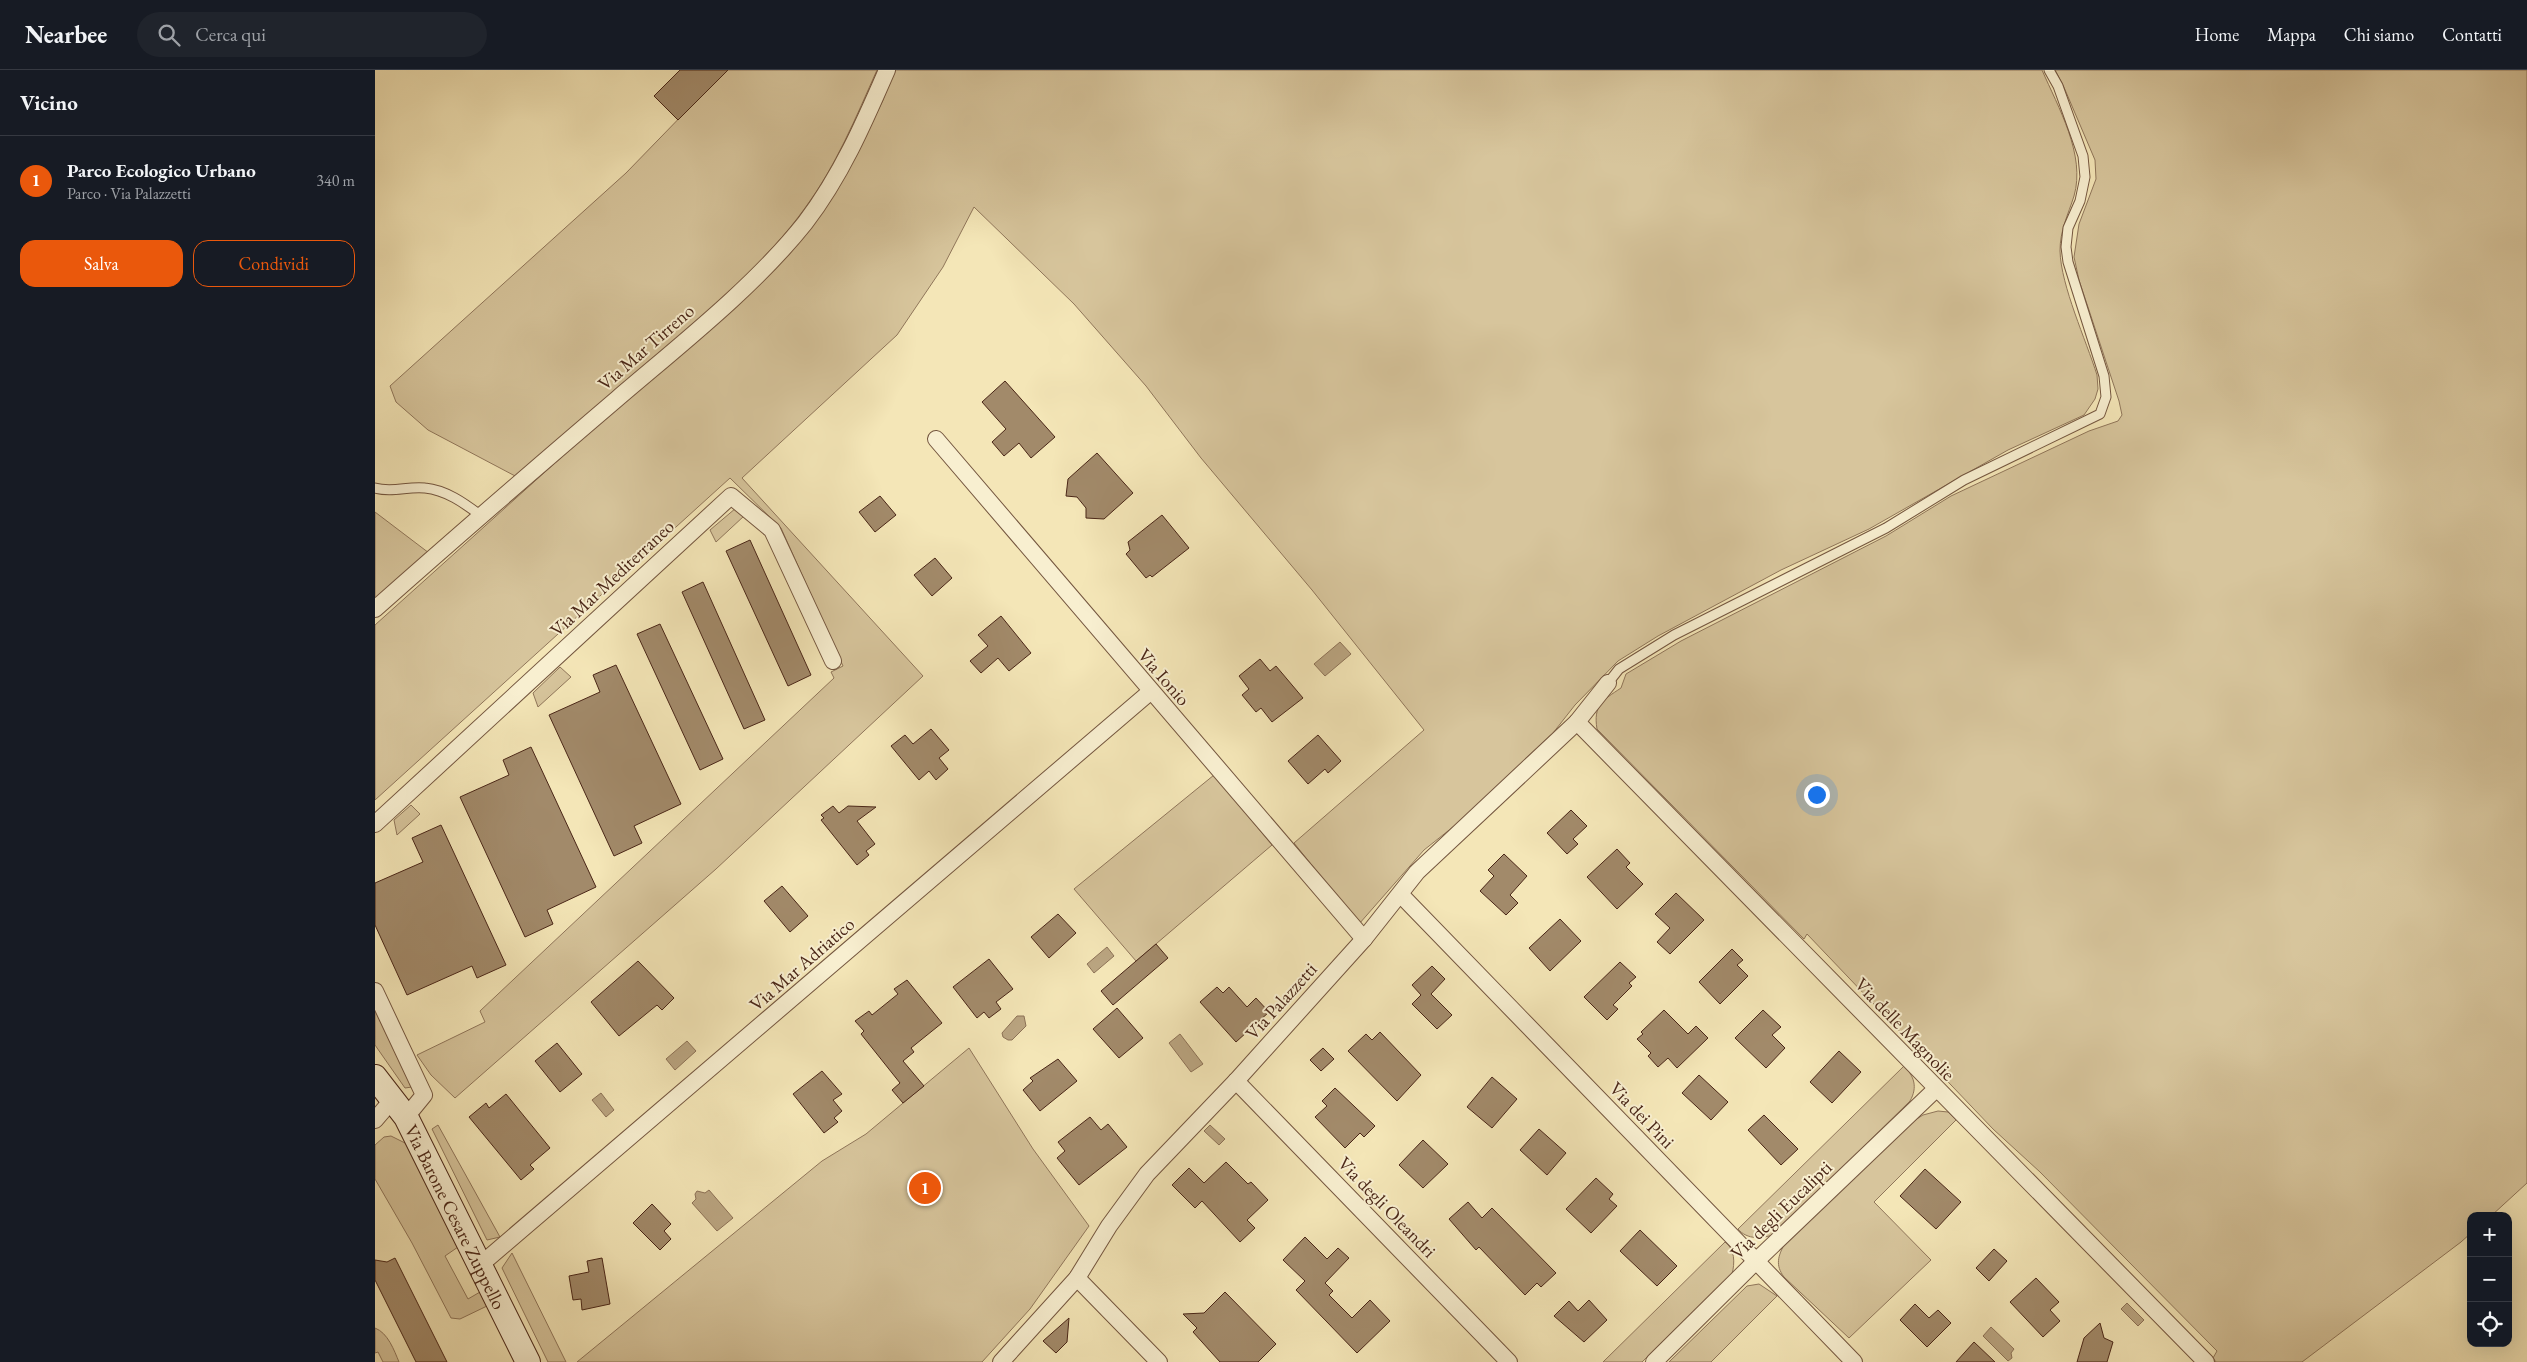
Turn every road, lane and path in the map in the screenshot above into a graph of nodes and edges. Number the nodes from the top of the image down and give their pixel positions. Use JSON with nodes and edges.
{"nodes":[{"id":1,"x":887,"y":70,"type":"edge"},
{"id":2,"x":2049,"y":70,"type":"edge"},
{"id":3,"x":936,"y":439,"type":"dead end"},
{"id":4,"x":375,"y":488,"type":"edge"},
{"id":5,"x":480,"y":515,"type":"junction"},
{"id":6,"x":375,"y":609,"type":"edge"},
{"id":7,"x":833,"y":661,"type":"dead end"},
{"id":8,"x":1608,"y":683,"type":"joint"},
{"id":9,"x":1151,"y":692,"type":"junction"},
{"id":10,"x":1577,"y":722,"type":"junction"},
{"id":11,"x":375,"y":824,"type":"edge"},
{"id":12,"x":1401,"y":895,"type":"junction"},
{"id":13,"x":1364,"y":939,"type":"junction"},
{"id":14,"x":375,"y":990,"type":"edge"},
{"id":15,"x":375,"y":1077,"type":"edge"},
{"id":16,"x":1236,"y":1081,"type":"junction"},
{"id":17,"x":1936,"y":1089,"type":"junction"},
{"id":18,"x":399,"y":1108,"type":"junction"},
{"id":19,"x":375,"y":1120,"type":"edge"},
{"id":20,"x":1755,"y":1262,"type":"junction"},
{"id":21,"x":479,"y":1266,"type":"junction"},
{"id":22,"x":1077,"y":1278,"type":"junction"},
{"id":23,"x":528,"y":1362,"type":"edge"},
{"id":24,"x":1001,"y":1362,"type":"edge"},
{"id":25,"x":1159,"y":1362,"type":"edge"},
{"id":26,"x":1509,"y":1362,"type":"edge"},
{"id":27,"x":1654,"y":1362,"type":"edge"},
{"id":28,"x":1854,"y":1362,"type":"edge"},
{"id":29,"x":2206,"y":1362,"type":"edge"}],
"edges":[{"from":1,"to":5,"type":"street","name":"Via Mar Tirreno"},
{"from":2,"to":8,"type":"lane"},
{"from":3,"to":9,"type":"street","name":"Via Ionio"},
{"from":4,"to":5,"type":"lane"},
{"from":5,"to":6,"type":"street","name":"Via Mar Tirreno"},
{"from":7,"to":11,"type":"street","name":"Via Mar Mediterraneo"},
{"from":8,"to":10,"type":"street","name":"Via Palazzetti"},
{"from":9,"to":13,"type":"street","name":"Via Ionio"},
{"from":9,"to":21,"type":"street","name":"Via Mar Adriatico"},
{"from":10,"to":12,"type":"street","name":"Via Palazzetti"},
{"from":10,"to":17,"type":"street","name":"Via delle Magnolie"},
{"from":12,"to":13,"type":"street","name":"Via Palazzetti"},
{"from":12,"to":20,"type":"street","name":"Via dei Pini"},
{"from":13,"to":16,"type":"street","name":"Via Palazzetti"},
{"from":14,"to":18,"type":"street"},
{"from":15,"to":18,"type":"main road","name":"Via Barone Cesare Zuppello"},
{"from":16,"to":22,"type":"street","name":"Via Palazzetti"},
{"from":16,"to":26,"type":"street","name":"Via degli Oleandri"},
{"from":17,"to":20,"type":"street","name":"Via degli Eucalipti"},
{"from":17,"to":29,"type":"street","name":"Via delle Magnolie"},
{"from":18,"to":19,"type":"street"},
{"from":18,"to":21,"type":"main road","name":"Via Barone Cesare Zuppello"},
{"from":20,"to":27,"type":"street","name":"Via degli Eucalipti"},
{"from":20,"to":28,"type":"street","name":"Via dei Pini"},
{"from":21,"to":23,"type":"main road","name":"Via Barone Cesare Zuppello"},
{"from":22,"to":24,"type":"street","name":"Via Palazzetti"},
{"from":22,"to":25,"type":"street"}]}
